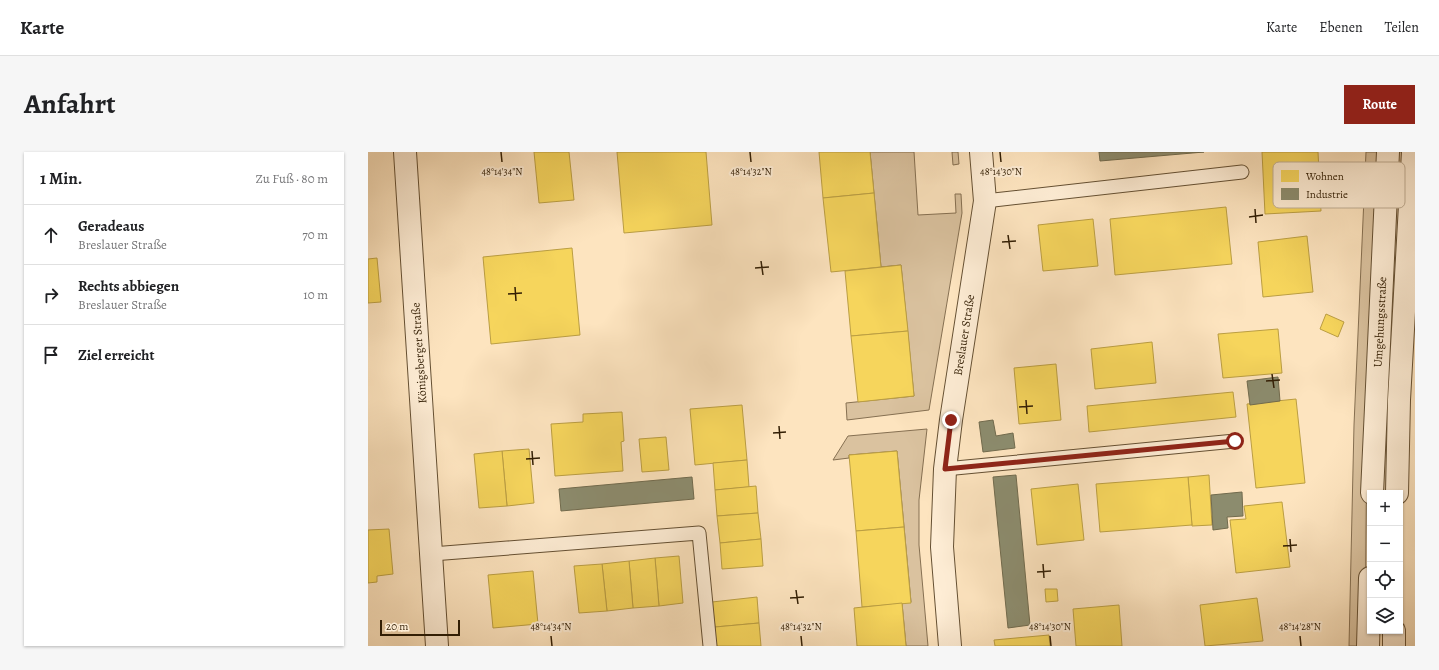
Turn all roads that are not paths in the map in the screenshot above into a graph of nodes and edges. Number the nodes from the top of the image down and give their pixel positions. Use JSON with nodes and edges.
{"nodes":[{"id":1,"x":405,"y":152,"type":"edge"},
{"id":2,"x":981,"y":152,"type":"edge"},
{"id":3,"x":1388,"y":152,"type":"edge"},
{"id":4,"x":1413,"y":152,"type":"edge"},
{"id":5,"x":1388,"y":162,"type":"edge"},
{"id":6,"x":1242,"y":172,"type":"dead end"},
{"id":7,"x":985,"y":201,"type":"junction"},
{"id":8,"x":1385,"y":208,"type":"edge"},
{"id":9,"x":1235,"y":441,"type":"dead end"},
{"id":10,"x":945,"y":469,"type":"junction"},
{"id":11,"x":1372,"y":490,"type":"edge"},
{"id":12,"x":1397,"y":490,"type":"edge"},
{"id":13,"x":432,"y":554,"type":"junction"},
{"id":14,"x":1369,"y":598,"type":"edge"},
{"id":15,"x":1394,"y":634,"type":"edge"},
{"id":16,"x":437,"y":646,"type":"edge"},
{"id":17,"x":710,"y":646,"type":"edge"},
{"id":18,"x":950,"y":646,"type":"edge"},
{"id":19,"x":1368,"y":646,"type":"edge"},
{"id":20,"x":1394,"y":646,"type":"edge"}],
"edges":[{"from":1,"to":13,"type":"street","name":"Königsberger Straße"},
{"from":2,"to":7,"type":"street","name":"Breslauer Straße"},
{"from":3,"to":5,"type":"street","name":"Umgehungsstraße"},
{"from":4,"to":12,"type":"street","name":"Umgehungsstraße"},
{"from":6,"to":7,"type":"lane"},
{"from":7,"to":10,"type":"street","name":"Breslauer Straße"},
{"from":8,"to":11,"type":"street","name":"Umgehungsstraße"},
{"from":9,"to":10,"type":"lane"},
{"from":10,"to":18,"type":"street","name":"Breslauer Straße"},
{"from":13,"to":16,"type":"street","name":"Königsberger Straße"},
{"from":13,"to":17,"type":"lane"},
{"from":14,"to":19,"type":"street"},
{"from":15,"to":20,"type":"street"}]}
